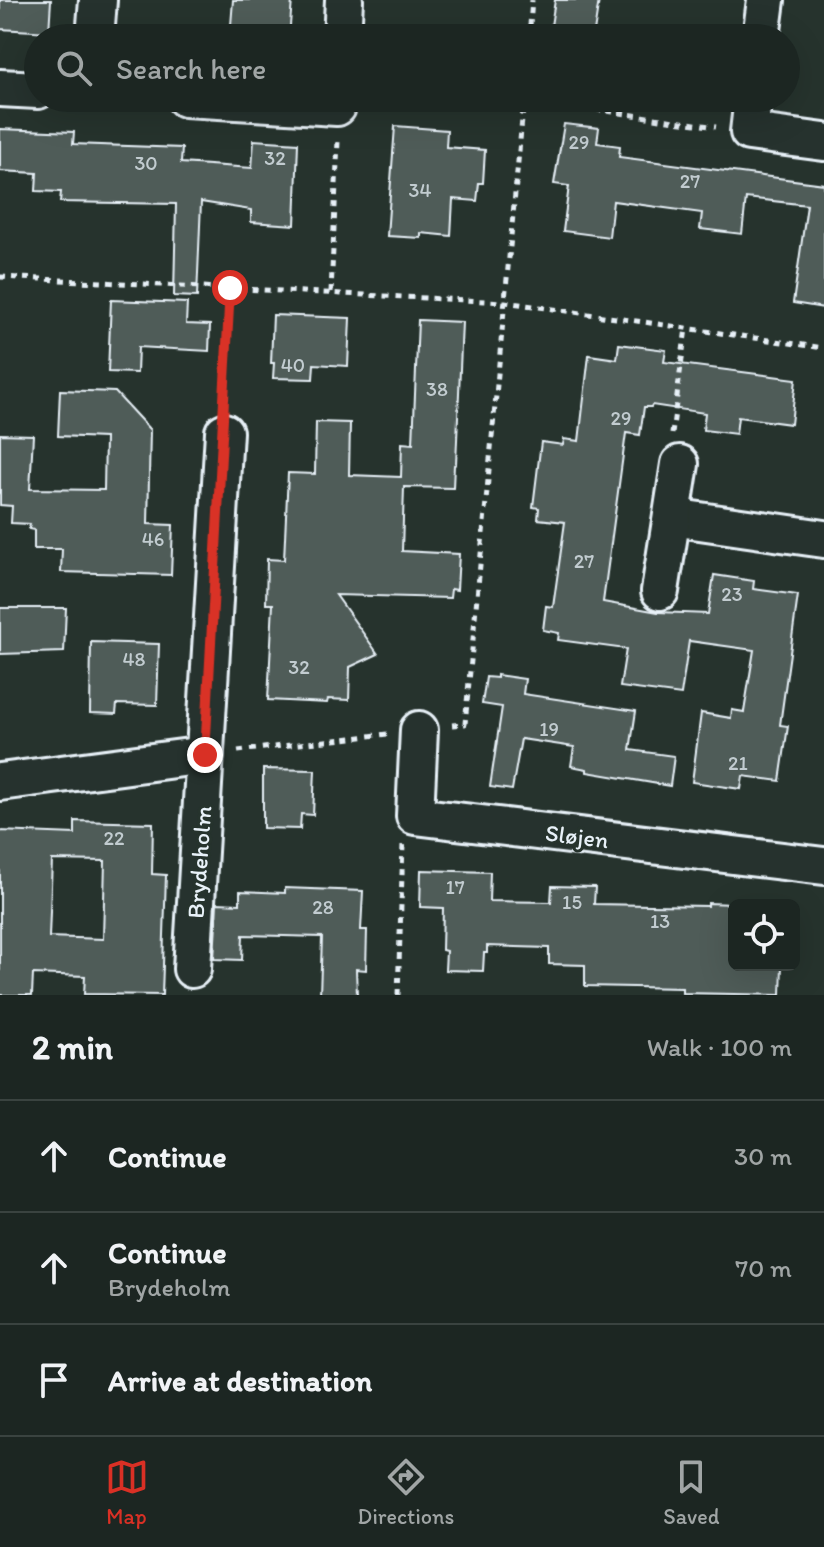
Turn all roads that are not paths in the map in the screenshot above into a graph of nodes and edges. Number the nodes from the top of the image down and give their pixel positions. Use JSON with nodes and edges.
{"nodes":[{"id":1,"x":98,"y":0,"type":"edge"},
{"id":2,"x":344,"y":0,"type":"edge"},
{"id":3,"x":766,"y":0,"type":"edge"},
{"id":4,"x":96,"y":24,"type":"edge"},
{"id":5,"x":343,"y":24,"type":"edge"},
{"id":6,"x":763,"y":24,"type":"edge"},
{"id":7,"x":0,"y":88,"type":"edge"},
{"id":8,"x":24,"y":89,"type":"edge"},
{"id":9,"x":751,"y":115,"type":"edge"},
{"id":10,"x":824,"y":142,"type":"edge"},
{"id":11,"x":224,"y":432,"type":"road end"},
{"id":12,"x":680,"y":464,"type":"road end"},
{"id":13,"x":672,"y":517,"type":"junction"},
{"id":14,"x":824,"y":539,"type":"edge"},
{"id":15,"x":660,"y":591,"type":"dead end"},
{"id":16,"x":419,"y":730,"type":"road end"},
{"id":17,"x":205,"y":755,"type":"junction"},
{"id":18,"x":0,"y":782,"type":"edge"},
{"id":19,"x":824,"y":866,"type":"edge"},
{"id":20,"x":192,"y":969,"type":"dead end"}],
"edges":[{"from":1,"to":4,"type":"street"},
{"from":2,"to":5,"type":"street"},
{"from":3,"to":6,"type":"street"},
{"from":7,"to":8,"type":"street"},
{"from":9,"to":10,"type":"street"},
{"from":11,"to":17,"type":"street","name":"Brydeholm"},
{"from":12,"to":13,"type":"street"},
{"from":13,"to":14,"type":"street"},
{"from":13,"to":15,"type":"street"},
{"from":16,"to":19,"type":"street","name":"Sløjen"},
{"from":17,"to":18,"type":"street"},
{"from":17,"to":20,"type":"street","name":"Brydeholm"}]}
